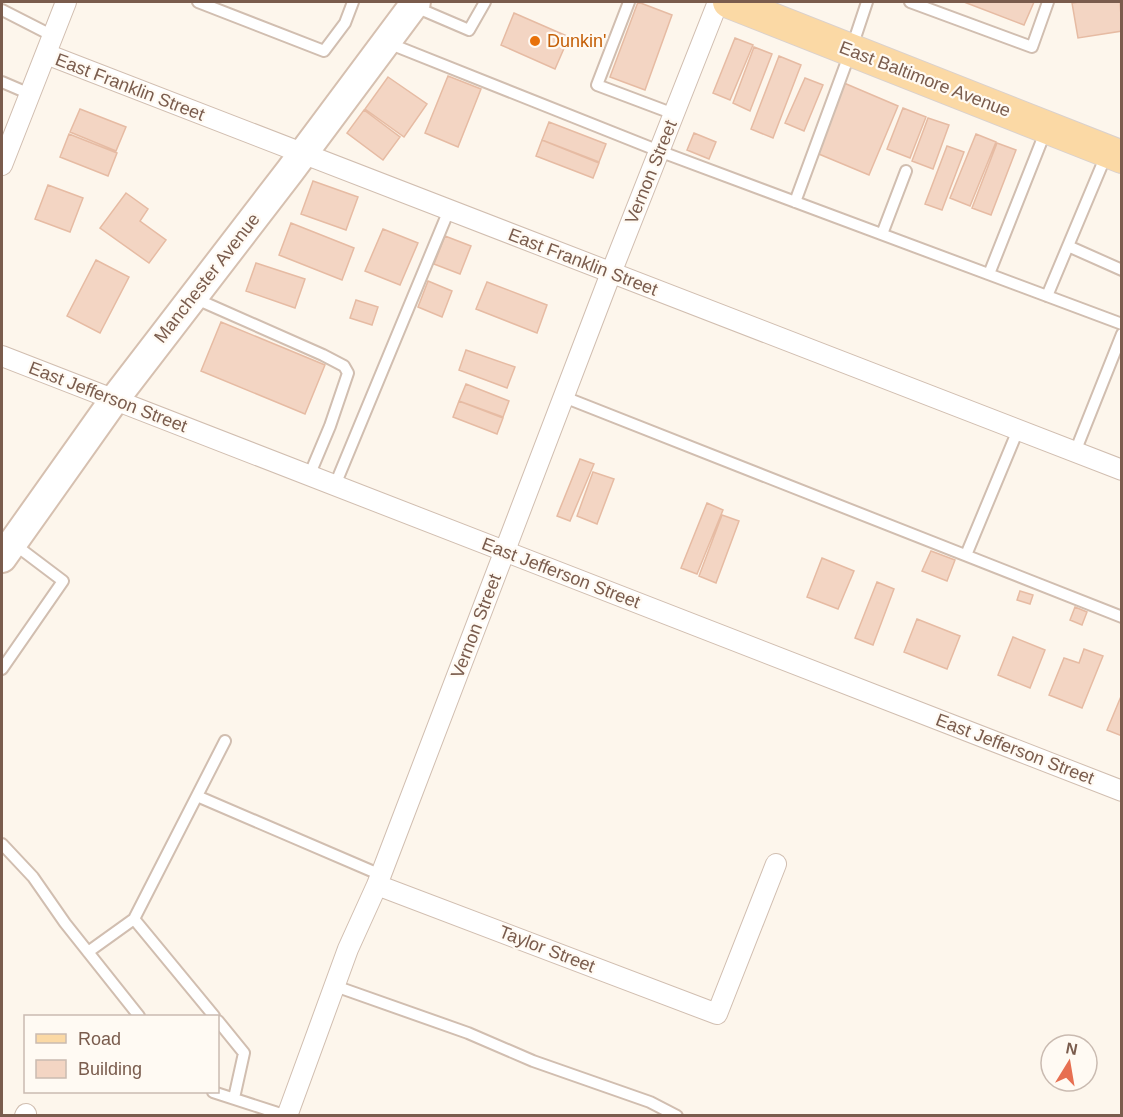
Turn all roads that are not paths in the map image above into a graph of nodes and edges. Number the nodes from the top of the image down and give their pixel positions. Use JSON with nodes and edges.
{"nodes":[{"id":1,"x":66,"y":2,"type":"edge"},
{"id":2,"x":198,"y":2,"type":"edge"},
{"id":3,"x":353,"y":2,"type":"edge"},
{"id":4,"x":485,"y":2,"type":"edge"},
{"id":5,"x":629,"y":2,"type":"edge"},
{"id":6,"x":867,"y":2,"type":"edge"},
{"id":7,"x":910,"y":2,"type":"edge"},
{"id":8,"x":1048,"y":2,"type":"edge"},
{"id":9,"x":734,"y":3,"type":"edge"},
{"id":10,"x":415,"y":4,"type":"edge"},
{"id":11,"x":6,"y":8,"type":"edge"},
{"id":12,"x":386,"y":43,"type":"junction"},
{"id":13,"x":49,"y":45,"type":"junction"},
{"id":14,"x":852,"y":50,"type":"junction"},
{"id":15,"x":2,"y":82,"type":"edge"},
{"id":16,"x":30,"y":94,"type":"junction"},
{"id":17,"x":674,"y":114,"type":"junction"},
{"id":18,"x":1048,"y":126,"type":"junction"},
{"id":19,"x":659,"y":151,"type":"junction"},
{"id":20,"x":303,"y":154,"type":"junction"},
{"id":21,"x":1115,"y":154,"type":"edge"},
{"id":22,"x":2,"y":165,"type":"edge"},
{"id":23,"x":906,"y":171,"type":"dead end"},
{"id":24,"x":795,"y":202,"type":"junction"},
{"id":25,"x":449,"y":210,"type":"junction"},
{"id":26,"x":882,"y":234,"type":"junction"},
{"id":27,"x":1068,"y":246,"type":"junction"},
{"id":28,"x":1122,"y":270,"type":"edge"},
{"id":29,"x":610,"y":273,"type":"junction"},
{"id":30,"x":989,"y":274,"type":"junction"},
{"id":31,"x":1047,"y":296,"type":"junction"},
{"id":32,"x":192,"y":297,"type":"junction"},
{"id":33,"x":1122,"y":324,"type":"edge"},
{"id":34,"x":1122,"y":334,"type":"edge"},
{"id":35,"x":2,"y":356,"type":"edge"},
{"id":36,"x":564,"y":397,"type":"junction"},
{"id":37,"x":114,"y":400,"type":"junction"},
{"id":38,"x":1018,"y":430,"type":"junction"},
{"id":39,"x":1075,"y":452,"type":"junction"},
{"id":40,"x":1121,"y":468,"type":"edge"},
{"id":41,"x":309,"y":476,"type":"junction"},
{"id":42,"x":335,"y":486,"type":"junction"},
{"id":43,"x":7,"y":550,"type":"edge"},
{"id":44,"x":505,"y":552,"type":"junction"},
{"id":45,"x":966,"y":555,"type":"junction"},
{"id":46,"x":1122,"y":617,"type":"edge"},
{"id":47,"x":2,"y":669,"type":"edge"},
{"id":48,"x":225,"y":741,"type":"dead end"},
{"id":49,"x":1122,"y":791,"type":"edge"},
{"id":50,"x":197,"y":796,"type":"junction"},
{"id":51,"x":2,"y":844,"type":"edge"},
{"id":52,"x":776,"y":864,"type":"dead end"},
{"id":53,"x":379,"y":880,"type":"junction"},
{"id":54,"x":134,"y":919,"type":"junction"},
{"id":55,"x":88,"y":952,"type":"junction"},
{"id":56,"x":335,"y":986,"type":"junction"},
{"id":57,"x":137,"y":1015,"type":"edge"},
{"id":58,"x":212,"y":1015,"type":"edge"},
{"id":59,"x":219,"y":1022,"type":"edge"},
{"id":60,"x":216,"y":1093,"type":"edge"},
{"id":61,"x":234,"y":1098,"type":"junction"},
{"id":62,"x":287,"y":1116,"type":"edge"},
{"id":63,"x":676,"y":1116,"type":"edge"}],
"edges":[{"from":1,"to":13,"type":"street"},
{"from":2,"to":3,"type":"lane"},
{"from":4,"to":10,"type":"lane"},
{"from":5,"to":17,"type":"lane"},
{"from":6,"to":14,"type":"lane"},
{"from":7,"to":8,"type":"lane"},
{"from":9,"to":14,"type":"main road","name":"East Baltimore Avenue"},
{"from":9,"to":17,"type":"street","name":"Vernon Street"},
{"from":10,"to":12,"type":"street","name":"Manchester Avenue"},
{"from":11,"to":13,"type":"lane"},
{"from":12,"to":19,"type":"lane"},
{"from":12,"to":20,"type":"street","name":"Manchester Avenue"},
{"from":13,"to":16,"type":"street"},
{"from":13,"to":20,"type":"street","name":"East Franklin Street"},
{"from":14,"to":18,"type":"main road","name":"East Baltimore Avenue"},
{"from":14,"to":24,"type":"lane"},
{"from":15,"to":16,"type":"lane"},
{"from":16,"to":22,"type":"street"},
{"from":17,"to":19,"type":"street","name":"Vernon Street"},
{"from":18,"to":21,"type":"main road","name":"East Baltimore Avenue"},
{"from":18,"to":30,"type":"lane"},
{"from":19,"to":24,"type":"lane"},
{"from":19,"to":29,"type":"street","name":"Vernon Street"},
{"from":20,"to":25,"type":"street","name":"East Franklin Street"},
{"from":20,"to":32,"type":"street","name":"Manchester Avenue"},
{"from":21,"to":27,"type":"lane"},
{"from":23,"to":26,"type":"lane"},
{"from":24,"to":26,"type":"lane"},
{"from":25,"to":29,"type":"street","name":"East Franklin Street"},
{"from":25,"to":42,"type":"lane"},
{"from":26,"to":30,"type":"lane"},
{"from":27,"to":28,"type":"lane"},
{"from":27,"to":31,"type":"lane"},
{"from":29,"to":36,"type":"street","name":"Vernon Street"},
{"from":29,"to":38,"type":"street","name":"East Franklin Street"},
{"from":30,"to":31,"type":"lane"},
{"from":31,"to":33,"type":"lane"},
{"from":32,"to":37,"type":"street","name":"Manchester Avenue"},
{"from":32,"to":41,"type":"lane"},
{"from":34,"to":39,"type":"lane"},
{"from":35,"to":37,"type":"street","name":"East Jefferson Street"},
{"from":36,"to":44,"type":"street","name":"Vernon Street"},
{"from":36,"to":45,"type":"lane"},
{"from":37,"to":41,"type":"street","name":"East Jefferson Street"},
{"from":37,"to":43,"type":"street","name":"Manchester Avenue"},
{"from":38,"to":39,"type":"street","name":"East Franklin Street"},
{"from":38,"to":45,"type":"lane"},
{"from":39,"to":40,"type":"street","name":"East Franklin Street"},
{"from":41,"to":42,"type":"street","name":"East Jefferson Street"},
{"from":42,"to":44,"type":"street","name":"East Jefferson Street"},
{"from":43,"to":47,"type":"lane"},
{"from":44,"to":49,"type":"street","name":"East Jefferson Street"},
{"from":44,"to":53,"type":"street","name":"Vernon Street"},
{"from":45,"to":46,"type":"lane"},
{"from":48,"to":50,"type":"lane"},
{"from":50,"to":53,"type":"lane"},
{"from":50,"to":54,"type":"lane"},
{"from":51,"to":55,"type":"lane"},
{"from":52,"to":53,"type":"street","name":"Taylor Street"},
{"from":53,"to":56,"type":"street","name":"Vernon Street"},
{"from":54,"to":55,"type":"lane"},
{"from":54,"to":58,"type":"lane"},
{"from":55,"to":57,"type":"lane"},
{"from":56,"to":62,"type":"street","name":"Vernon Street"},
{"from":56,"to":63,"type":"lane"},
{"from":59,"to":61,"type":"lane"},
{"from":60,"to":61,"type":"lane"},
{"from":61,"to":62,"type":"lane"}]}
